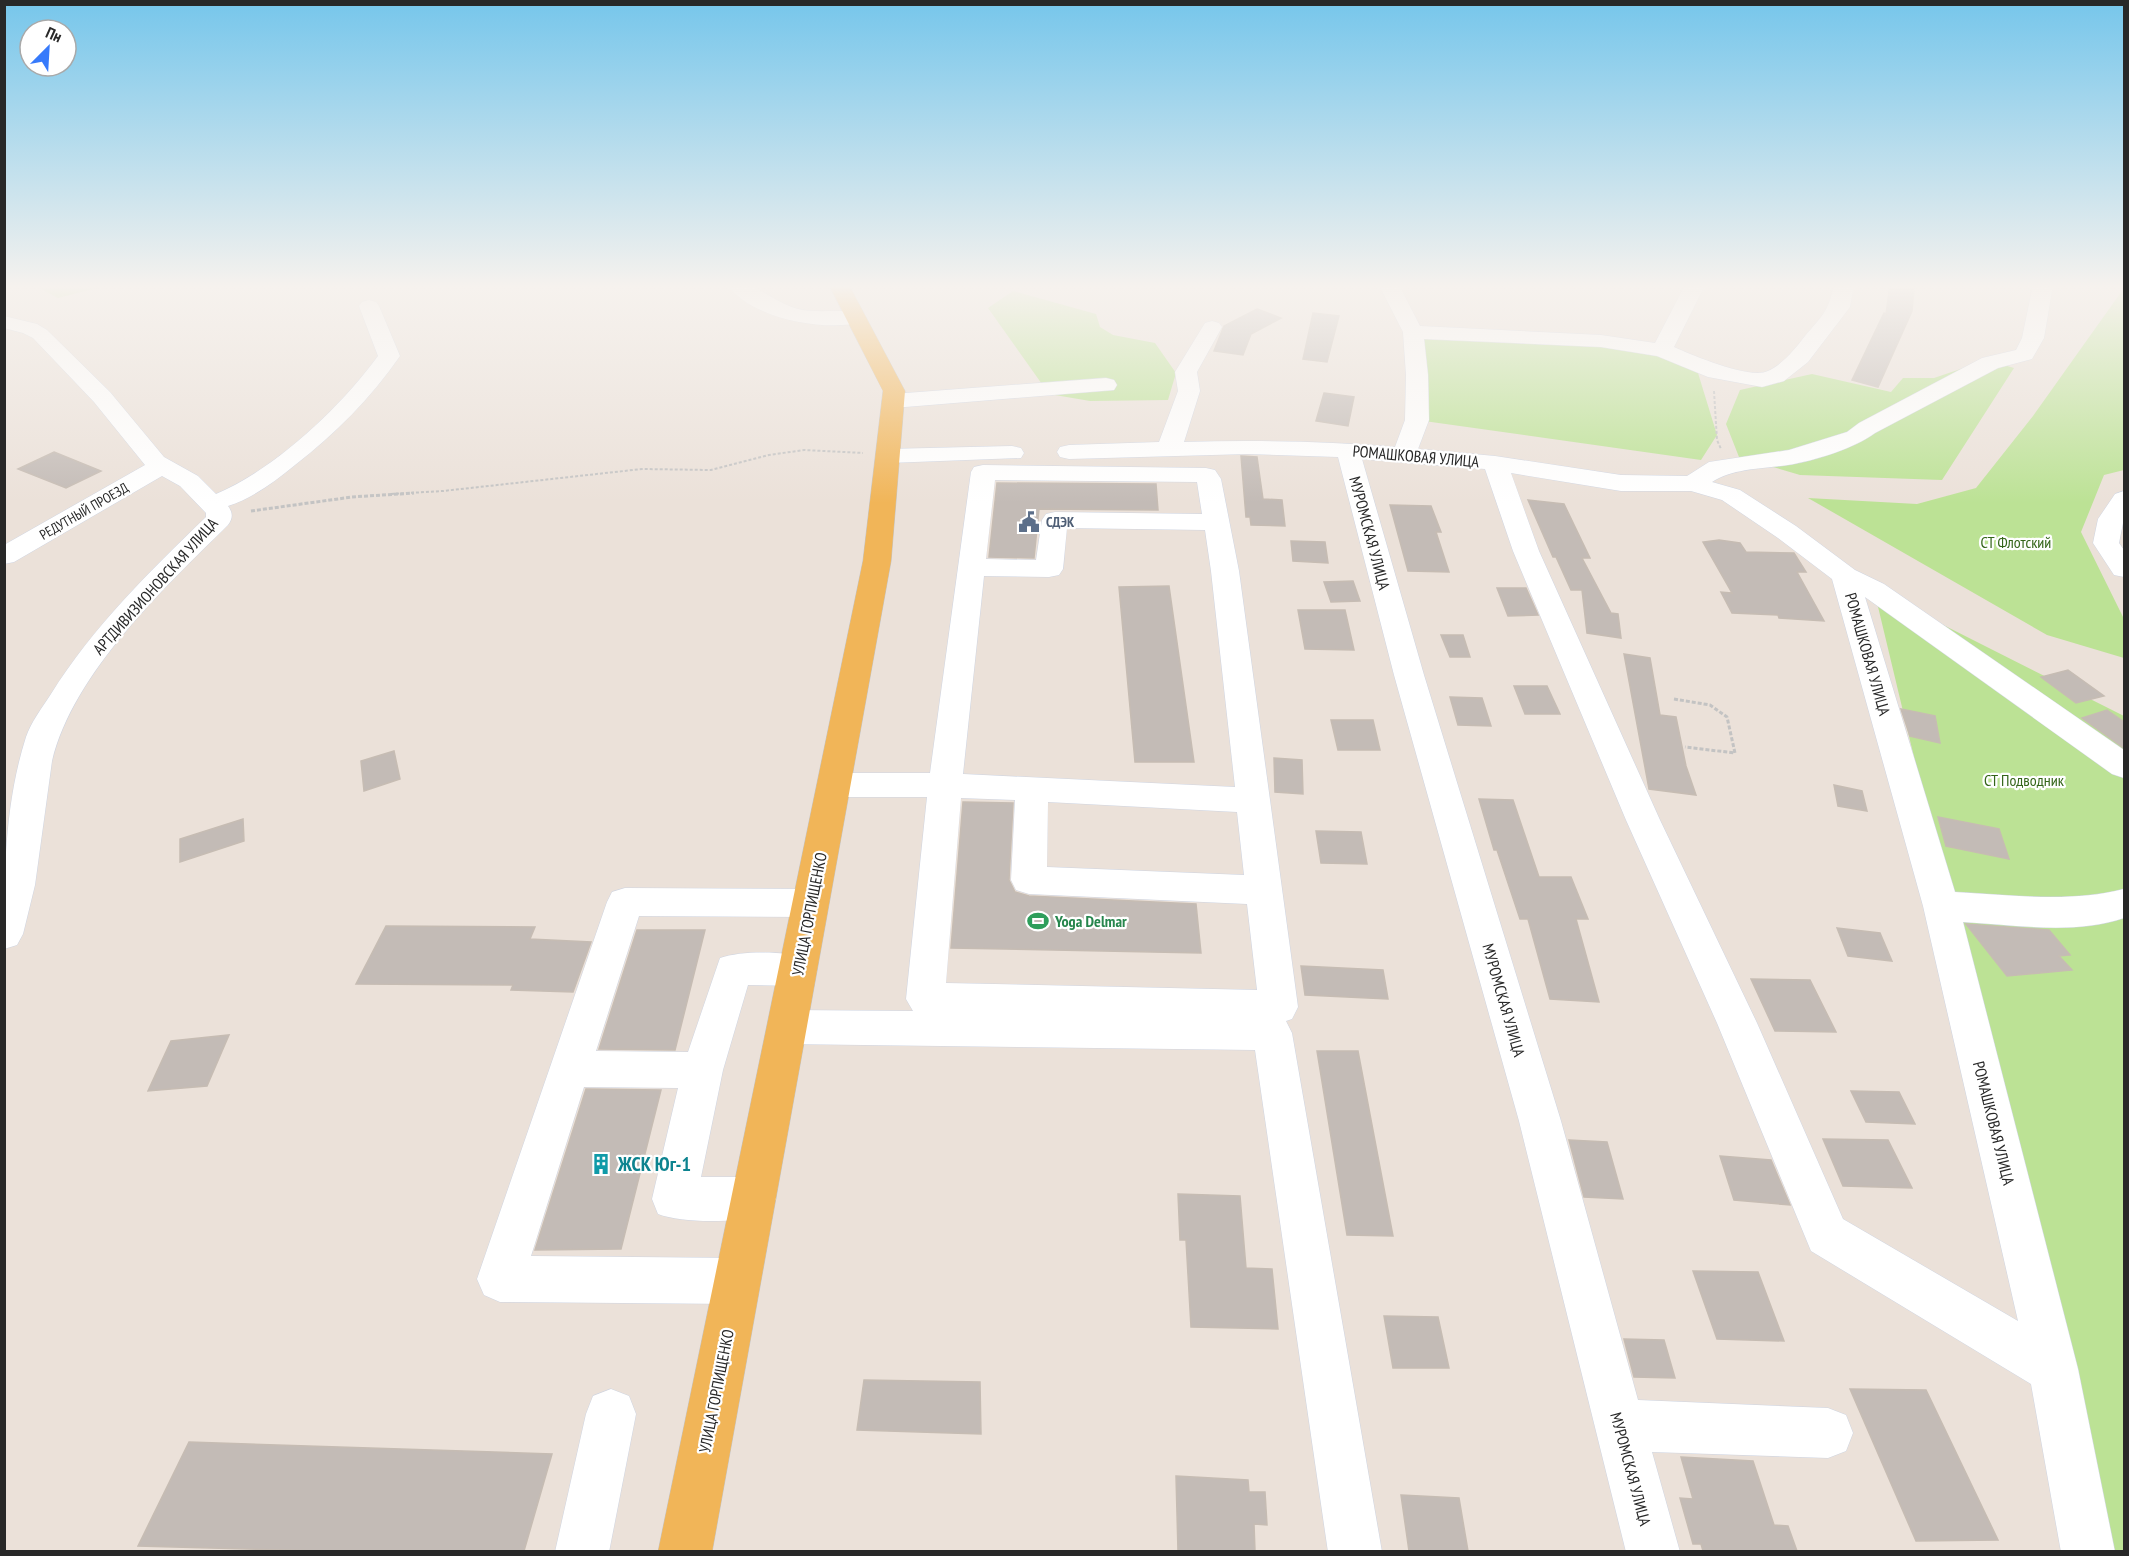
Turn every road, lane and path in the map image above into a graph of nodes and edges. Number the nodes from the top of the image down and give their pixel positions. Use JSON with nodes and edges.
{"nodes":[{"id":1,"x":63,"y":358,"type":"edge"},
{"id":2,"x":388,"y":358,"type":"edge"},
{"id":3,"x":877,"y":358,"type":"edge"},
{"id":4,"x":1194,"y":358,"type":"edge"},
{"id":5,"x":1415,"y":358,"type":"edge"},
{"id":6,"x":1681,"y":358,"type":"edge"},
{"id":7,"x":1799,"y":358,"type":"edge"},
{"id":8,"x":2010,"y":358,"type":"edge"},
{"id":9,"x":1716,"y":372,"type":"junction"},
{"id":10,"x":1106,"y":385,"type":"dead end"},
{"id":11,"x":893,"y":401,"type":"junction"},
{"id":12,"x":1169,"y":449,"type":"junction"},
{"id":13,"x":1348,"y":450,"type":"junction"},
{"id":14,"x":1404,"y":455,"type":"junction"},
{"id":15,"x":888,"y":456,"type":"junction"},
{"id":16,"x":1495,"y":463,"type":"junction"},
{"id":17,"x":162,"y":466,"type":"junction"},
{"id":18,"x":1718,"y":467,"type":"junction"},
{"id":19,"x":1692,"y":484,"type":"junction"},
{"id":20,"x":2124,"y":499,"type":"edge"},
{"id":21,"x":216,"y":511,"type":"junction"},
{"id":22,"x":1216,"y":522,"type":"junction"},
{"id":23,"x":4,"y":556,"type":"edge"},
{"id":24,"x":970,"y":567,"type":"junction"},
{"id":25,"x":2124,"y":569,"type":"edge"},
{"id":26,"x":1845,"y":576,"type":"junction"},
{"id":27,"x":1674,"y":699,"type":"dead end"},
{"id":28,"x":1685,"y":747,"type":"dead end"},
{"id":29,"x":2124,"y":766,"type":"edge"},
{"id":30,"x":945,"y":784,"type":"junction"},
{"id":31,"x":834,"y":785,"type":"junction"},
{"id":32,"x":1032,"y":789,"type":"junction"},
{"id":33,"x":1251,"y":800,"type":"junction"},
{"id":34,"x":1262,"y":890,"type":"junction"},
{"id":35,"x":811,"y":903,"type":"junction"},
{"id":36,"x":1941,"y":906,"type":"junction"},
{"id":37,"x":2122,"y":908,"type":"edge"},
{"id":38,"x":4,"y":934,"type":"edge"},
{"id":39,"x":798,"y":970,"type":"junction"},
{"id":40,"x":787,"y":1027,"type":"junction"},
{"id":41,"x":570,"y":1069,"type":"junction"},
{"id":42,"x":703,"y":1070,"type":"junction"},
{"id":43,"x":754,"y":1198,"type":"junction"},
{"id":44,"x":738,"y":1281,"type":"junction"},
{"id":45,"x":2053,"y":1369,"type":"junction"},
{"id":46,"x":611,"y":1414,"type":"dead end"},
{"id":47,"x":1620,"y":1425,"type":"junction"},
{"id":48,"x":1828,"y":1433,"type":"dead end"},
{"id":49,"x":582,"y":1551,"type":"edge"},
{"id":50,"x":685,"y":1551,"type":"edge"},
{"id":51,"x":1355,"y":1551,"type":"edge"},
{"id":52,"x":1653,"y":1551,"type":"edge"},
{"id":53,"x":2088,"y":1551,"type":"edge"}],
"edges":[{"from":1,"to":17,"type":"street","name":"АРТДИВИЗИОНОВСКАЯ УЛИЦА"},
{"from":2,"to":21,"type":"street"},
{"from":3,"to":11,"type":"main road","name":"УЛИЦА ГОРПИЩЕНКО"},
{"from":4,"to":12,"type":"street"},
{"from":5,"to":14,"type":"street"},
{"from":6,"to":9,"type":"street"},
{"from":7,"to":9,"type":"street"},
{"from":8,"to":18,"type":"street"},
{"from":9,"to":18,"type":"path"},
{"from":10,"to":11,"type":"street"},
{"from":11,"to":15,"type":"main road","name":"УЛИЦА ГОРПИЩЕНКО"},
{"from":12,"to":13,"type":"street","name":"РОМАШКОВАЯ УЛИЦА"},
{"from":12,"to":15,"type":"street","name":"РОМАШКОВАЯ УЛИЦА"},
{"from":13,"to":14,"type":"street","name":"РОМАШКОВАЯ УЛИЦА"},
{"from":13,"to":47,"type":"street","name":"МУРОМСКАЯ УЛИЦА"},
{"from":14,"to":16,"type":"street","name":"РОМАШКОВАЯ УЛИЦА"},
{"from":15,"to":21,"type":"path"},
{"from":15,"to":31,"type":"main road","name":"УЛИЦА ГОРПИЩЕНКО"},
{"from":16,"to":19,"type":"street","name":"РОМАШКОВАЯ УЛИЦА"},
{"from":16,"to":45,"type":"street"},
{"from":17,"to":21,"type":"street","name":"АРТДИВИЗИОНОВСКАЯ УЛИЦА"},
{"from":17,"to":23,"type":"street","name":"РЕДУТНЫЙ ПРОЕЗД"},
{"from":18,"to":19,"type":"street"},
{"from":19,"to":26,"type":"street","name":"РОМАШКОВАЯ УЛИЦА"},
{"from":20,"to":25,"type":"street"},
{"from":21,"to":38,"type":"street","name":"АРТДИВИЗИОНОВСКАЯ УЛИЦА"},
{"from":22,"to":24,"type":"street"},
{"from":22,"to":24,"type":"street"},
{"from":22,"to":33,"type":"street"},
{"from":24,"to":30,"type":"street"},
{"from":26,"to":29,"type":"street"},
{"from":26,"to":36,"type":"street","name":"РОМАШКОВАЯ УЛИЦА"},
{"from":27,"to":28,"type":"path"},
{"from":30,"to":31,"type":"street"},
{"from":30,"to":32,"type":"street"},
{"from":30,"to":34,"type":"street"},
{"from":31,"to":35,"type":"main road","name":"УЛИЦА ГОРПИЩЕНКО"},
{"from":32,"to":33,"type":"street"},
{"from":32,"to":34,"type":"street"},
{"from":33,"to":34,"type":"street"},
{"from":35,"to":39,"type":"main road","name":"УЛИЦА ГОРПИЩЕНКО"},
{"from":35,"to":41,"type":"street"},
{"from":36,"to":37,"type":"street"},
{"from":36,"to":45,"type":"street","name":"РОМАШКОВАЯ УЛИЦА"},
{"from":39,"to":40,"type":"main road","name":"УЛИЦА ГОРПИЩЕНКО"},
{"from":39,"to":42,"type":"street"},
{"from":40,"to":43,"type":"main road","name":"УЛИЦА ГОРПИЩЕНКО"},
{"from":40,"to":51,"type":"street"},
{"from":41,"to":42,"type":"street"},
{"from":41,"to":44,"type":"street"},
{"from":42,"to":43,"type":"street"},
{"from":43,"to":44,"type":"main road","name":"УЛИЦА ГОРПИЩЕНКО"},
{"from":44,"to":50,"type":"main road","name":"УЛИЦА ГОРПИЩЕНКО"},
{"from":45,"to":53,"type":"street","name":"РОМАШКОВАЯ УЛИЦА"},
{"from":46,"to":49,"type":"street"},
{"from":47,"to":48,"type":"street"},
{"from":47,"to":52,"type":"street","name":"МУРОМСКАЯ УЛИЦА"}]}
